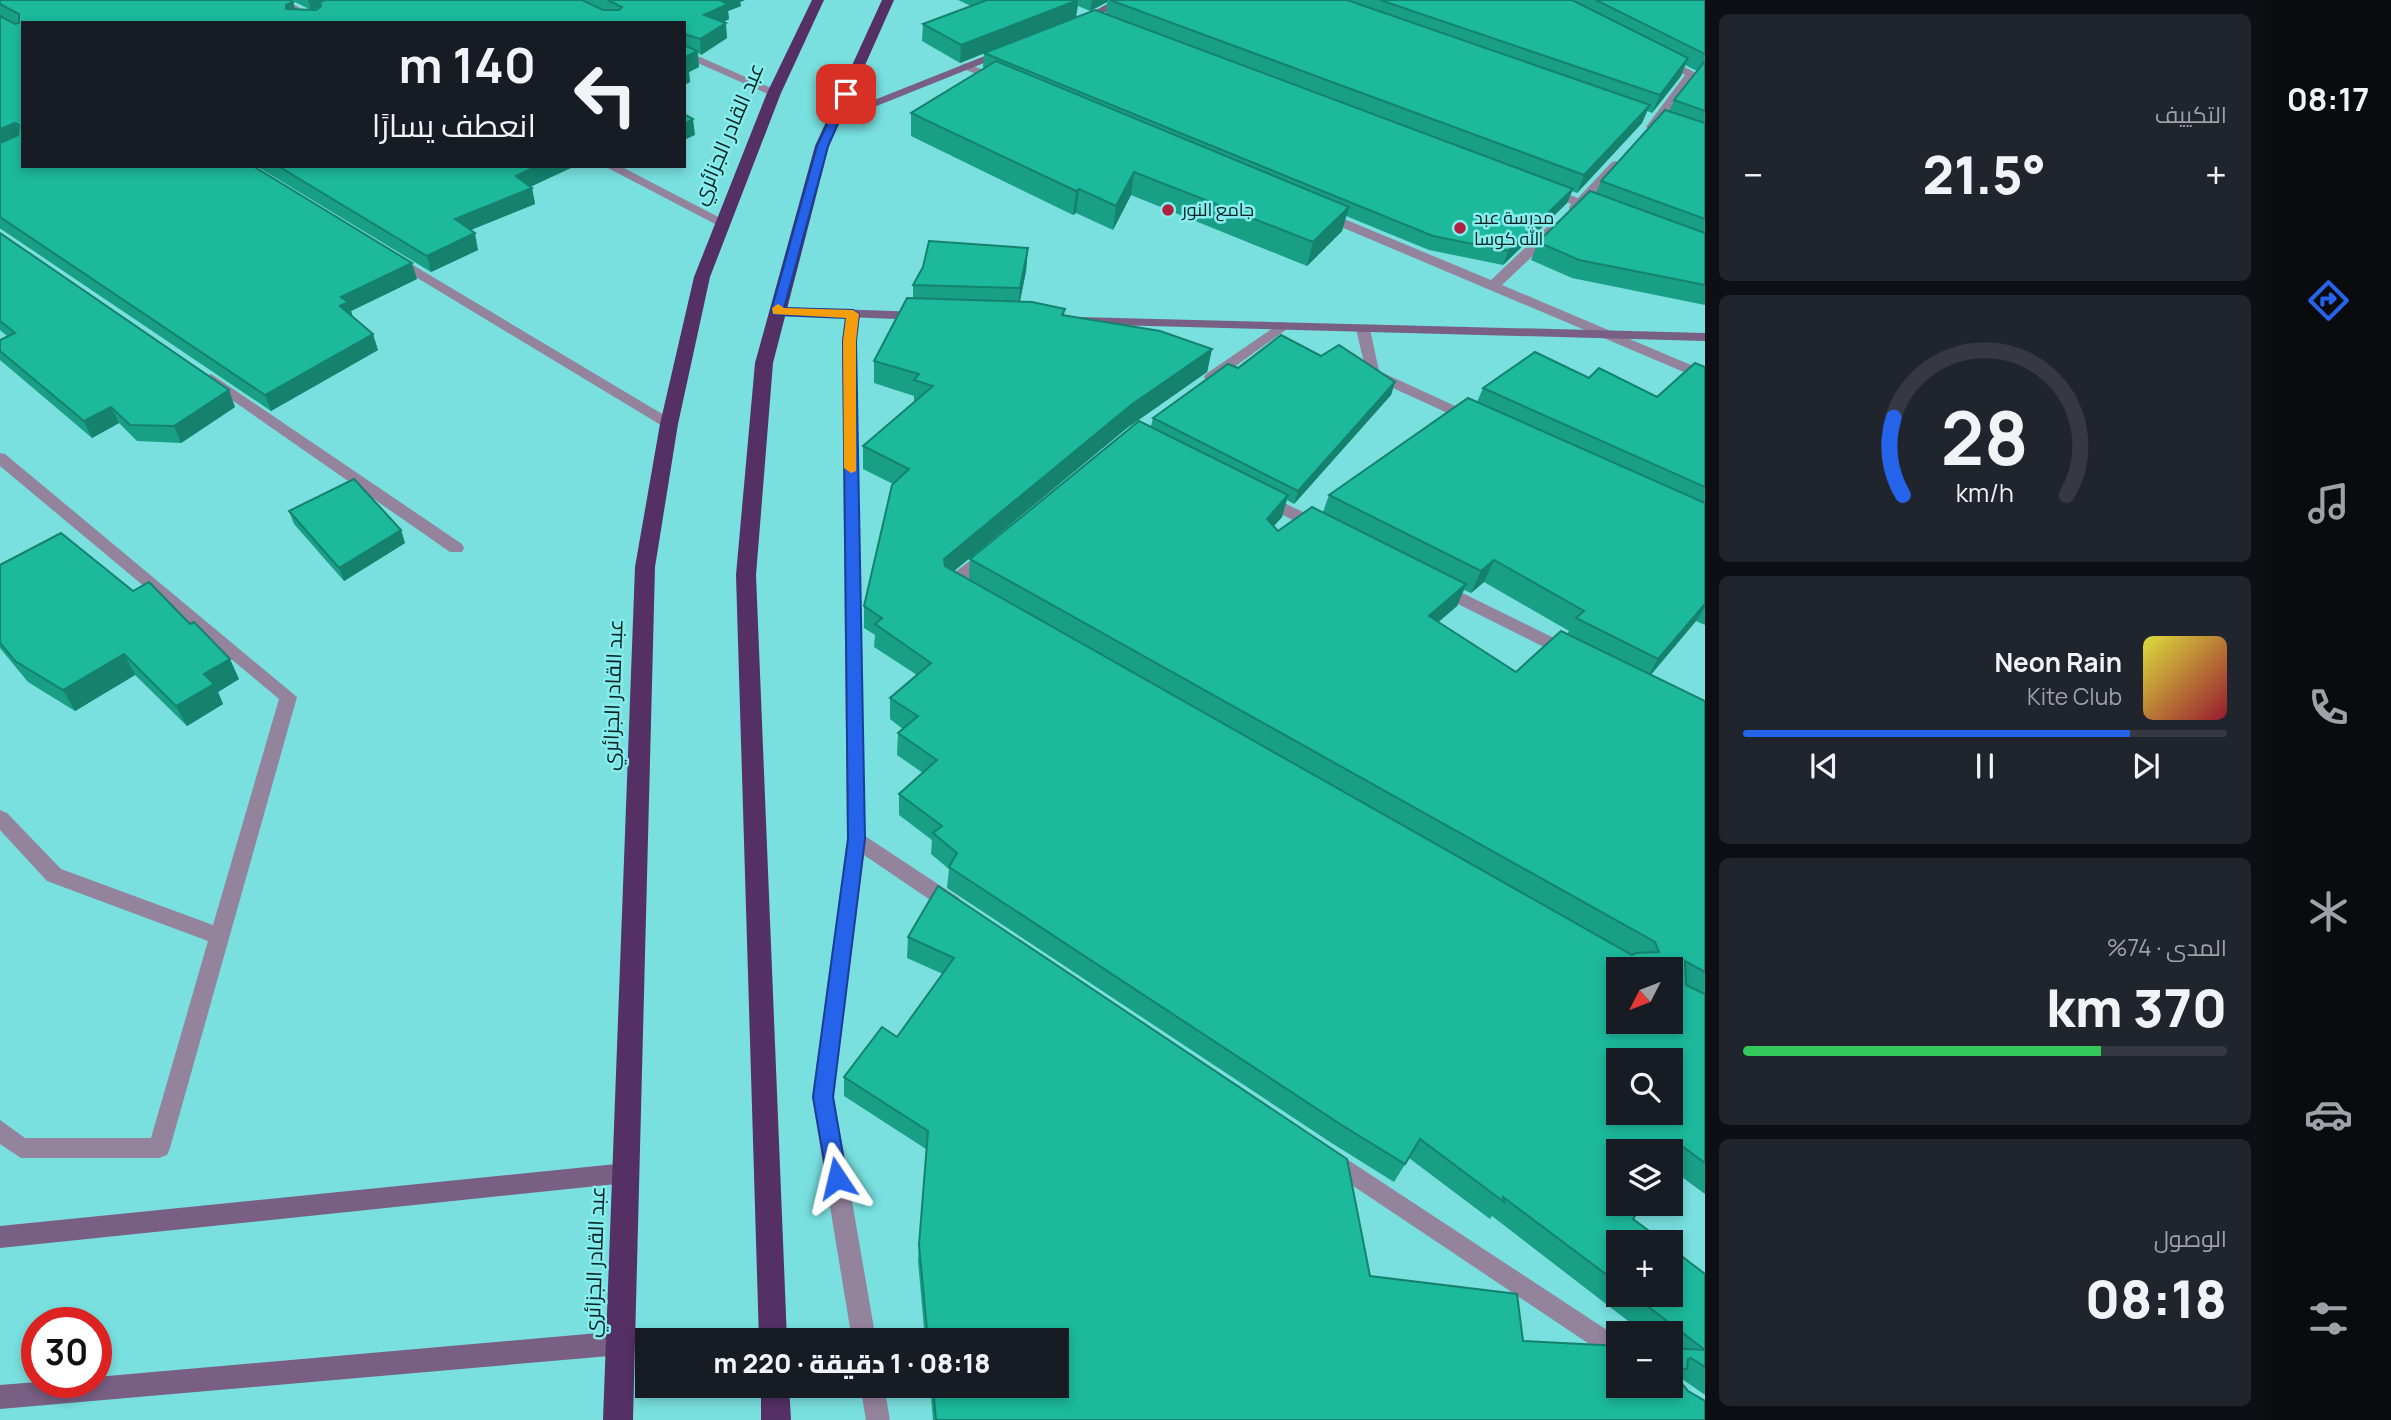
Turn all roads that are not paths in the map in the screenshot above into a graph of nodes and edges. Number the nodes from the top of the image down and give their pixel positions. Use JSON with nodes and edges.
{"nodes":[{"id":1,"x":277,"y":0,"type":"edge"},
{"id":2,"x":818,"y":0,"type":"edge"},
{"id":3,"x":888,"y":0,"type":"edge"},
{"id":4,"x":1124,"y":0,"type":"edge"},
{"id":5,"x":1067,"y":9,"type":"edge"},
{"id":6,"x":311,"y":17,"type":"junction"},
{"id":7,"x":323,"y":17,"type":"edge"},
{"id":8,"x":1090,"y":18,"type":"junction"},
{"id":9,"x":302,"y":21,"type":"edge"},
{"id":10,"x":1103,"y":22,"type":"edge"},
{"id":11,"x":1065,"y":27,"type":"edge"},
{"id":12,"x":1016,"y":47,"type":"edge"},
{"id":13,"x":1645,"y":52,"type":"edge"},
{"id":14,"x":686,"y":54,"type":"edge"},
{"id":15,"x":966,"y":66,"type":"junction"},
{"id":16,"x":1017,"y":87,"type":"edge"},
{"id":17,"x":774,"y":93,"type":"junction"},
{"id":18,"x":1644,"y":117,"type":"edge"},
{"id":19,"x":835,"y":118,"type":"junction"},
{"id":20,"x":1663,"y":123,"type":"junction"},
{"id":21,"x":1638,"y":142,"type":"edge"},
{"id":22,"x":1629,"y":152,"type":"edge"},
{"id":23,"x":614,"y":168,"type":"edge"},
{"id":24,"x":1529,"y":183,"type":"edge"},
{"id":25,"x":1581,"y":203,"type":"junction"},
{"id":26,"x":1314,"y":210,"type":"edge"},
{"id":27,"x":1608,"y":214,"type":"edge"},
{"id":28,"x":722,"y":222,"type":"junction"},
{"id":29,"x":384,"y":252,"type":"edge"},
{"id":30,"x":1494,"y":285,"type":"junction"},
{"id":31,"x":777,"y":312,"type":"junction"},
{"id":32,"x":853,"y":314,"type":"junction"},
{"id":33,"x":936,"y":316,"type":"edge"},
{"id":34,"x":1060,"y":320,"type":"edge"},
{"id":35,"x":1282,"y":326,"type":"junction"},
{"id":36,"x":1363,"y":329,"type":"junction"},
{"id":37,"x":1606,"y":336,"type":"junction"},
{"id":38,"x":1705,"y":337,"type":"edge"},
{"id":39,"x":194,"y":368,"type":"edge"},
{"id":40,"x":1705,"y":376,"type":"edge"},
{"id":41,"x":1197,"y":387,"type":"edge"},
{"id":42,"x":669,"y":424,"type":"junction"},
{"id":43,"x":1483,"y":424,"type":"edge"},
{"id":44,"x":0,"y":458,"type":"edge"},
{"id":45,"x":1245,"y":489,"type":"edge"},
{"id":46,"x":1332,"y":533,"type":"edge"},
{"id":47,"x":1006,"y":538,"type":"edge"},
{"id":48,"x":456,"y":548,"type":"dead end"},
{"id":49,"x":1419,"y":577,"type":"edge"},
{"id":50,"x":977,"y":596,"type":"edge"},
{"id":51,"x":1581,"y":659,"type":"edge"},
{"id":52,"x":0,"y":818,"type":"edge"},
{"id":53,"x":856,"y":839,"type":"junction"},
{"id":54,"x":972,"y":917,"type":"edge"},
{"id":55,"x":219,"y":936,"type":"junction"},
{"id":56,"x":0,"y":1130,"type":"edge"},
{"id":57,"x":1318,"y":1150,"type":"edge"},
{"id":58,"x":625,"y":1173,"type":"junction"},
{"id":59,"x":0,"y":1237,"type":"edge"},
{"id":60,"x":773,"y":1328,"type":"edge"},
{"id":61,"x":862,"y":1328,"type":"edge"},
{"id":62,"x":621,"y":1343,"type":"junction"},
{"id":63,"x":1606,"y":1343,"type":"edge"},
{"id":64,"x":0,"y":1396,"type":"edge"},
{"id":65,"x":775,"y":1398,"type":"edge"},
{"id":66,"x":874,"y":1398,"type":"edge"},
{"id":67,"x":618,"y":1420,"type":"edge"},
{"id":68,"x":776,"y":1420,"type":"edge"},
{"id":69,"x":878,"y":1420,"type":"edge"}],
"edges":[{"from":1,"to":6,"type":"street"},
{"from":2,"to":17,"type":"highway","name":"عبد القادر الجزائري"},
{"from":3,"to":19,"type":"highway"},
{"from":4,"to":8,"type":"street"},
{"from":5,"to":8,"type":"street"},
{"from":6,"to":7,"type":"street"},
{"from":6,"to":9,"type":"street"},
{"from":8,"to":10,"type":"street"},
{"from":8,"to":11,"type":"street"},
{"from":12,"to":15,"type":"street"},
{"from":13,"to":20,"type":"street"},
{"from":14,"to":17,"type":"street"},
{"from":15,"to":16,"type":"street"},
{"from":15,"to":19,"type":"street"},
{"from":17,"to":28,"type":"highway","name":"عبد القادر الجزائري"},
{"from":18,"to":20,"type":"street"},
{"from":19,"to":31,"type":"highway"},
{"from":20,"to":21,"type":"street"},
{"from":22,"to":25,"type":"street"},
{"from":23,"to":28,"type":"street"},
{"from":24,"to":25,"type":"street"},
{"from":25,"to":27,"type":"street"},
{"from":25,"to":30,"type":"street"},
{"from":26,"to":30,"type":"street"},
{"from":28,"to":42,"type":"highway","name":"عبد القادر الجزائري"},
{"from":29,"to":42,"type":"street"},
{"from":30,"to":37,"type":"street"},
{"from":31,"to":32,"type":"street"},
{"from":31,"to":60,"type":"highway"},
{"from":32,"to":33,"type":"street"},
{"from":32,"to":53,"type":"street"},
{"from":34,"to":35,"type":"street"},
{"from":35,"to":36,"type":"street"},
{"from":35,"to":41,"type":"street"},
{"from":36,"to":37,"type":"street"},
{"from":36,"to":43,"type":"street"},
{"from":37,"to":38,"type":"street"},
{"from":37,"to":40,"type":"street"},
{"from":39,"to":48,"type":"street"},
{"from":42,"to":58,"type":"highway","name":"عبد القادر الجزائري"},
{"from":44,"to":55,"type":"street"},
{"from":45,"to":46,"type":"street"},
{"from":47,"to":50,"type":"street"},
{"from":49,"to":51,"type":"street"},
{"from":52,"to":55,"type":"street"},
{"from":53,"to":54,"type":"street"},
{"from":53,"to":61,"type":"street"},
{"from":55,"to":56,"type":"street"},
{"from":57,"to":63,"type":"street"},
{"from":58,"to":59,"type":"street"},
{"from":58,"to":62,"type":"highway","name":"عبد القادر الجزائري"},
{"from":62,"to":64,"type":"street"},
{"from":62,"to":67,"type":"highway","name":"عبد القادر الجزائري"},
{"from":65,"to":68,"type":"highway"},
{"from":66,"to":69,"type":"street"}]}
